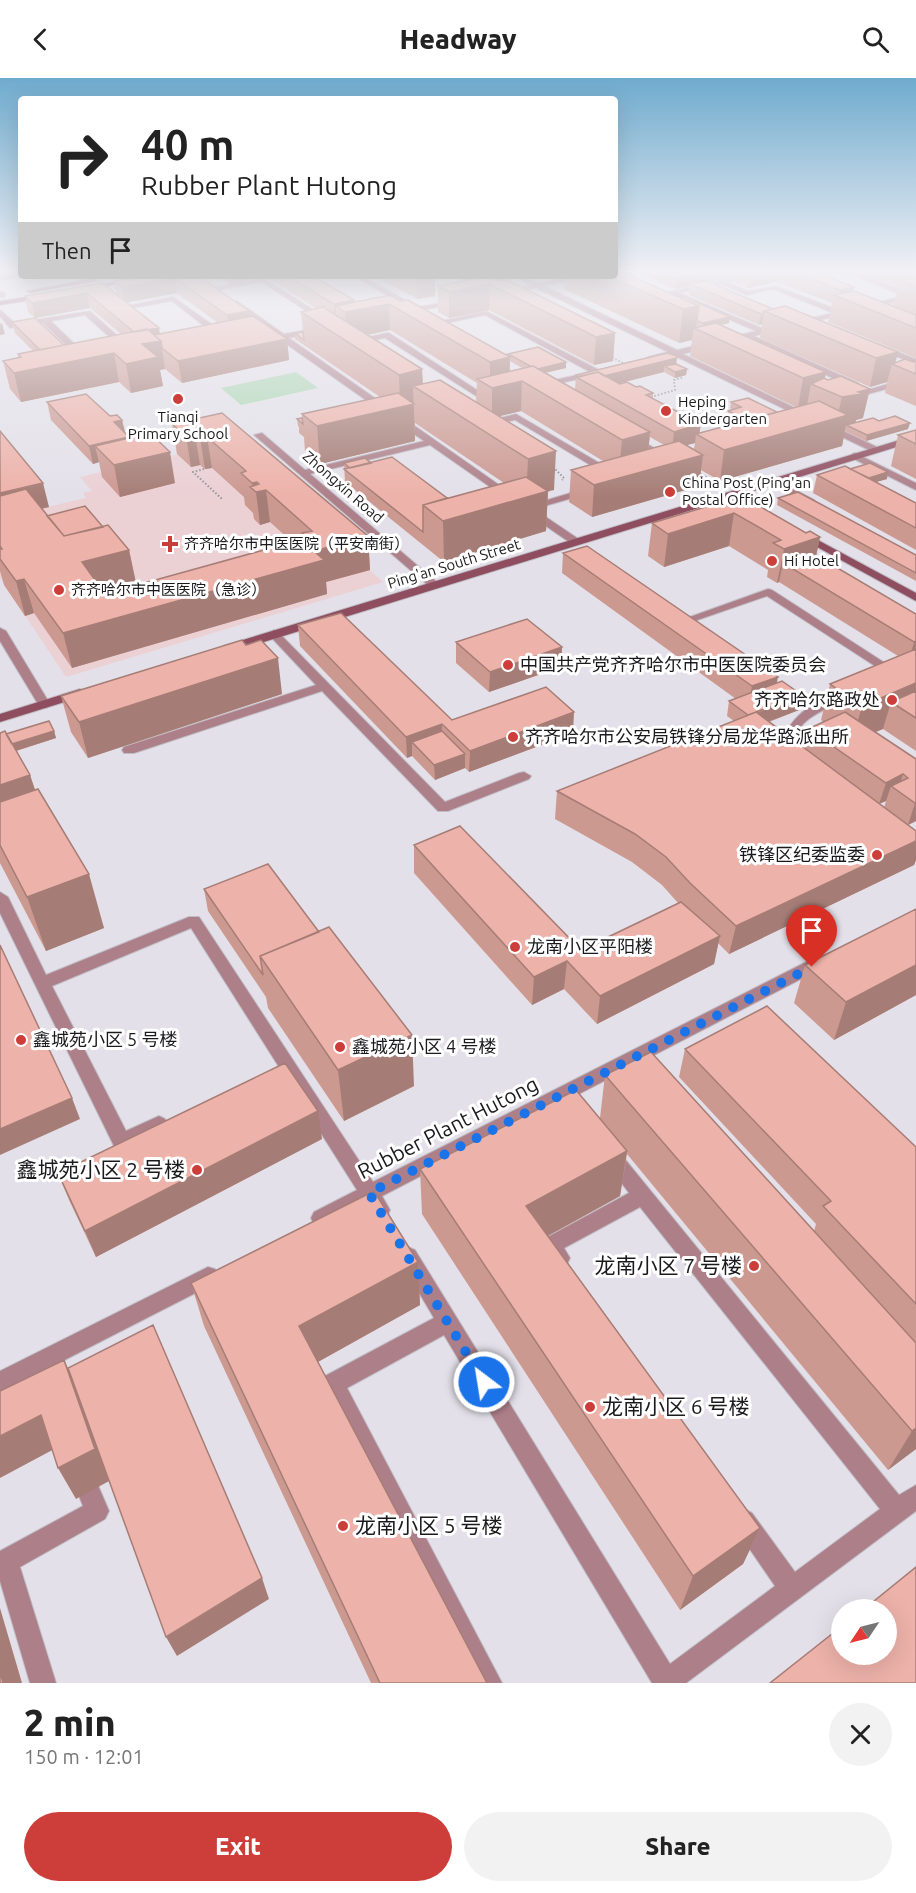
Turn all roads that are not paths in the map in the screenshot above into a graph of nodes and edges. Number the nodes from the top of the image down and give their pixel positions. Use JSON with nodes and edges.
{"nodes":[{"id":1,"x":73,"y":347,"type":"edge"},
{"id":2,"x":125,"y":347,"type":"edge"},
{"id":3,"x":296,"y":347,"type":"edge"},
{"id":4,"x":405,"y":347,"type":"edge"},
{"id":5,"x":549,"y":347,"type":"edge"},
{"id":6,"x":663,"y":347,"type":"edge"},
{"id":7,"x":701,"y":347,"type":"edge"},
{"id":8,"x":771,"y":347,"type":"edge"},
{"id":9,"x":880,"y":347,"type":"edge"},
{"id":10,"x":140,"y":349,"type":"edge"},
{"id":11,"x":130,"y":351,"type":"junction"},
{"id":12,"x":120,"y":353,"type":"edge"},
{"id":13,"x":676,"y":353,"type":"junction"},
{"id":14,"x":98,"y":358,"type":"edge"},
{"id":15,"x":916,"y":362,"type":"edge"},
{"id":16,"x":627,"y":365,"type":"edge"},
{"id":17,"x":606,"y":370,"type":"edge"},
{"id":18,"x":596,"y":372,"type":"junction"},
{"id":19,"x":916,"y":378,"type":"edge"},
{"id":20,"x":528,"y":385,"type":"edge"},
{"id":21,"x":538,"y":386,"type":"junction"},
{"id":22,"x":869,"y":391,"type":"junction"},
{"id":23,"x":548,"y":392,"type":"edge"},
{"id":24,"x":497,"y":396,"type":"edge"},
{"id":25,"x":487,"y":399,"type":"junction"},
{"id":26,"x":836,"y":400,"type":"edge"},
{"id":27,"x":477,"y":401,"type":"edge"},
{"id":28,"x":813,"y":406,"type":"edge"},
{"id":29,"x":795,"y":411,"type":"junction"},
{"id":30,"x":410,"y":417,"type":"dead end"},
{"id":31,"x":477,"y":418,"type":"edge"},
{"id":32,"x":400,"y":420,"type":"junction"},
{"id":33,"x":819,"y":423,"type":"junction"},
{"id":34,"x":808,"y":426,"type":"edge"},
{"id":35,"x":618,"y":431,"type":"edge"},
{"id":36,"x":259,"y":435,"type":"dead end"},
{"id":37,"x":916,"y":438,"type":"edge"},
{"id":38,"x":431,"y":442,"type":"junction"},
{"id":39,"x":876,"y":450,"type":"junction"},
{"id":40,"x":855,"y":456,"type":"junction"},
{"id":41,"x":688,"y":461,"type":"edge"},
{"id":42,"x":677,"y":464,"type":"junction"},
{"id":43,"x":666,"y":468,"type":"edge"},
{"id":44,"x":303,"y":473,"type":"junction"},
{"id":45,"x":622,"y":480,"type":"edge"},
{"id":46,"x":773,"y":482,"type":"junction"},
{"id":47,"x":602,"y":486,"type":"edge"},
{"id":48,"x":916,"y":487,"type":"edge"},
{"id":49,"x":736,"y":497,"type":"junction"},
{"id":50,"x":527,"y":508,"type":"junction"},
{"id":51,"x":824,"y":509,"type":"edge"},
{"id":52,"x":516,"y":511,"type":"edge"},
{"id":53,"x":792,"y":529,"type":"edge"},
{"id":54,"x":576,"y":542,"type":"junction"},
{"id":55,"x":434,"y":585,"type":"junction"},
{"id":56,"x":915,"y":597,"type":"edge"},
{"id":57,"x":679,"y":623,"type":"edge"},
{"id":58,"x":0,"y":631,"type":"edge"},
{"id":59,"x":274,"y":634,"type":"junction"},
{"id":60,"x":219,"y":651,"type":"edge"},
{"id":61,"x":878,"y":684,"type":"edge"},
{"id":62,"x":324,"y":686,"type":"junction"},
{"id":63,"x":88,"y":691,"type":"edge"},
{"id":64,"x":858,"y":692,"type":"edge"},
{"id":65,"x":44,"y":704,"type":"junction"},
{"id":66,"x":0,"y":718,"type":"edge"},
{"id":67,"x":129,"y":750,"type":"dead end"},
{"id":68,"x":803,"y":765,"type":"edge"},
{"id":69,"x":524,"y":776,"type":"dead end"},
{"id":70,"x":0,"y":897,"type":"edge"},
{"id":71,"x":832,"y":956,"type":"edge"},
{"id":72,"x":42,"y":983,"type":"junction"},
{"id":73,"x":287,"y":1065,"type":"junction"},
{"id":74,"x":266,"y":1075,"type":"edge"},
{"id":75,"x":561,"y":1095,"type":"junction"},
{"id":76,"x":576,"y":1113,"type":"edge"},
{"id":77,"x":173,"y":1118,"type":"edge"},
{"id":78,"x":598,"y":1141,"type":"edge"},
{"id":79,"x":369,"y":1193,"type":"junction"},
{"id":80,"x":642,"y":1196,"type":"junction"},
{"id":81,"x":307,"y":1225,"type":"edge"},
{"id":82,"x":223,"y":1268,"type":"edge"},
{"id":83,"x":571,"y":1274,"type":"edge"},
{"id":84,"x":448,"y":1322,"type":"junction"},
{"id":85,"x":45,"y":1359,"type":"junction"},
{"id":86,"x":1,"y":1380,"type":"edge"},
{"id":87,"x":52,"y":1381,"type":"edge"},
{"id":88,"x":89,"y":1491,"type":"dead end"},
{"id":89,"x":732,"y":1503,"type":"edge"},
{"id":90,"x":907,"y":1504,"type":"edge"},
{"id":91,"x":792,"y":1589,"type":"junction"},
{"id":92,"x":43,"y":1683,"type":"edge"},
{"id":93,"x":489,"y":1683,"type":"edge"},
{"id":94,"x":665,"y":1683,"type":"edge"}],
"edges":[{"from":1,"to":14,"type":"street"},
{"from":2,"to":11,"type":"street"},
{"from":3,"to":32,"type":"street"},
{"from":4,"to":25,"type":"street"},
{"from":5,"to":18,"type":"street"},
{"from":6,"to":13,"type":"street"},
{"from":7,"to":13,"type":"street"},
{"from":8,"to":22,"type":"street"},
{"from":9,"to":15,"type":"street"},
{"from":10,"to":11,"type":"street"},
{"from":11,"to":12,"type":"street"},
{"from":13,"to":16,"type":"street"},
{"from":13,"to":29,"type":"street"},
{"from":17,"to":18,"type":"street"},
{"from":18,"to":21,"type":"street"},
{"from":19,"to":22,"type":"street"},
{"from":20,"to":21,"type":"street"},
{"from":21,"to":23,"type":"street"},
{"from":22,"to":26,"type":"street"},
{"from":24,"to":25,"type":"street"},
{"from":25,"to":27,"type":"street"},
{"from":28,"to":29,"type":"street"},
{"from":29,"to":33,"type":"street"},
{"from":30,"to":32,"type":"street"},
{"from":31,"to":45,"type":"street"},
{"from":32,"to":38,"type":"street"},
{"from":33,"to":34,"type":"street"},
{"from":33,"to":39,"type":"street"},
{"from":35,"to":42,"type":"street"},
{"from":36,"to":44,"type":"street","name":"Zhongxin Road"},
{"from":37,"to":39,"type":"street","name":"Ping'an South Street"},
{"from":38,"to":44,"type":"street"},
{"from":38,"to":50,"type":"street"},
{"from":39,"to":40,"type":"street","name":"Ping'an South Street"},
{"from":40,"to":46,"type":"street","name":"Ping'an South Street"},
{"from":40,"to":48,"type":"street"},
{"from":41,"to":42,"type":"street"},
{"from":42,"to":43,"type":"street"},
{"from":42,"to":49,"type":"street"},
{"from":44,"to":55,"type":"street","name":"Zhongxin Road"},
{"from":46,"to":49,"type":"street","name":"Ping'an South Street"},
{"from":46,"to":51,"type":"street"},
{"from":47,"to":50,"type":"street"},
{"from":49,"to":54,"type":"street","name":"Ping'an South Street"},
{"from":50,"to":52,"type":"street"},
{"from":50,"to":54,"type":"street"},
{"from":53,"to":56,"type":"street"},
{"from":54,"to":55,"type":"street","name":"Ping'an South Street"},
{"from":55,"to":59,"type":"street","name":"Ping'an South Street"},
{"from":57,"to":61,"type":"street"},
{"from":58,"to":65,"type":"street"},
{"from":59,"to":60,"type":"street","name":"Ping'an South Street"},
{"from":59,"to":62,"type":"street"},
{"from":62,"to":67,"type":"street"},
{"from":62,"to":69,"type":"street"},
{"from":63,"to":65,"type":"street"},
{"from":64,"to":68,"type":"street"},
{"from":65,"to":66,"type":"street"},
{"from":70,"to":72,"type":"street"},
{"from":71,"to":75,"type":"street","name":"Rubber Plant Hutong"},
{"from":72,"to":73,"type":"street"},
{"from":72,"to":77,"type":"street"},
{"from":73,"to":74,"type":"street"},
{"from":73,"to":79,"type":"street"},
{"from":75,"to":76,"type":"street"},
{"from":75,"to":79,"type":"street","name":"Rubber Plant Hutong"},
{"from":78,"to":80,"type":"street"},
{"from":79,"to":81,"type":"street","name":"Rubber Plant Hutong"},
{"from":79,"to":84,"type":"street"},
{"from":80,"to":83,"type":"street"},
{"from":80,"to":90,"type":"street"},
{"from":82,"to":85,"type":"street"},
{"from":84,"to":93,"type":"street"},
{"from":84,"to":94,"type":"street"},
{"from":85,"to":86,"type":"street"},
{"from":85,"to":87,"type":"street"},
{"from":88,"to":92,"type":"street"},
{"from":89,"to":91,"type":"street"},
{"from":90,"to":91,"type":"street"},
{"from":91,"to":94,"type":"street"}]}
